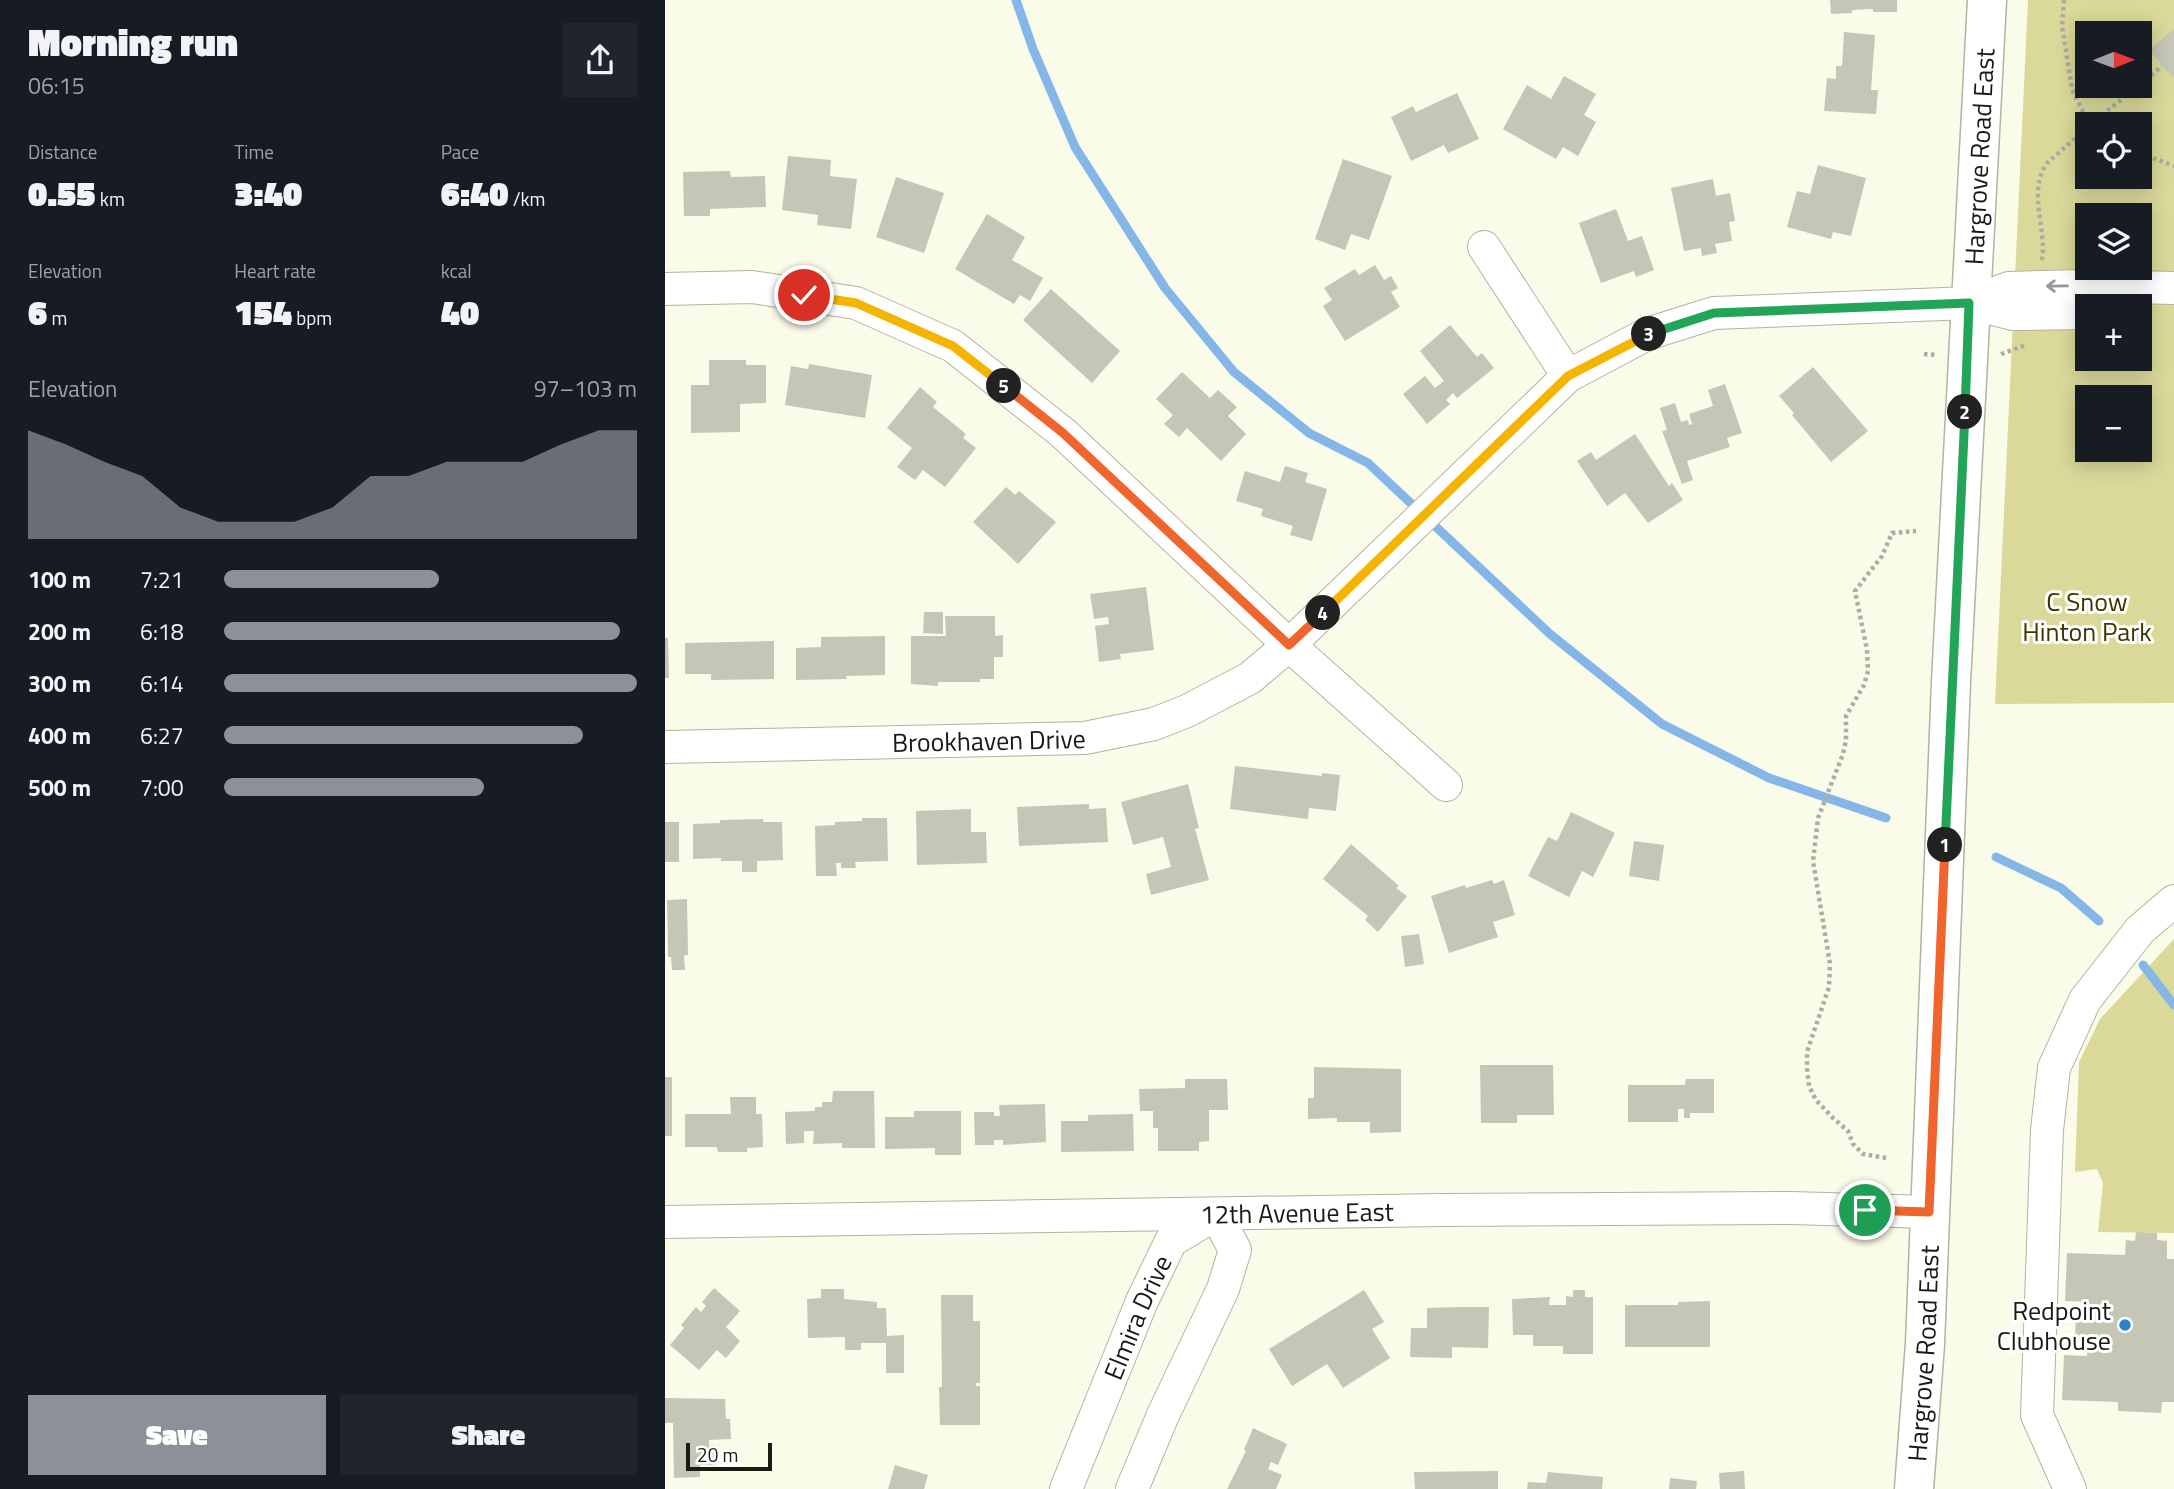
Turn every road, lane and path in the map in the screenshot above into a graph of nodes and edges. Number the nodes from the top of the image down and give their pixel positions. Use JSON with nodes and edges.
{"nodes":[{"id":1,"x":1987,"y":0,"type":"edge"},
{"id":2,"x":2064,"y":0,"type":"edge"},
{"id":3,"x":2162,"y":66,"type":"dead end"},
{"id":4,"x":2153,"y":73,"type":"edge"},
{"id":5,"x":2123,"y":98,"type":"edge"},
{"id":6,"x":2084,"y":112,"type":"edge"},
{"id":7,"x":2105,"y":112,"type":"edge"},
{"id":8,"x":2152,"y":158,"type":"edge"},
{"id":9,"x":2174,"y":166,"type":"edge"},
{"id":10,"x":1485,"y":247,"type":"dead end"},
{"id":11,"x":2174,"y":288,"type":"edge"},
{"id":12,"x":665,"y":289,"type":"edge"},
{"id":13,"x":2174,"y":300,"type":"edge"},
{"id":14,"x":1969,"y":303,"type":"junction"},
{"id":15,"x":2152,"y":303,"type":"edge"},
{"id":16,"x":2075,"y":313,"type":"edge"},
{"id":17,"x":1568,"y":376,"type":"junction"},
{"id":18,"x":1916,"y":531,"type":"dead end"},
{"id":19,"x":1289,"y":645,"type":"junction"},
{"id":20,"x":665,"y":747,"type":"edge"},
{"id":21,"x":1446,"y":785,"type":"dead end"},
{"id":22,"x":2174,"y":901,"type":"edge"},
{"id":23,"x":1886,"y":1157,"type":"dead end"},
{"id":24,"x":1929,"y":1212,"type":"junction"},
{"id":25,"x":1216,"y":1214,"type":"junction"},
{"id":26,"x":665,"y":1222,"type":"edge"},
{"id":27,"x":1066,"y":1489,"type":"edge"},
{"id":28,"x":1132,"y":1489,"type":"edge"},
{"id":29,"x":1914,"y":1489,"type":"edge"},
{"id":30,"x":2070,"y":1489,"type":"edge"}],
"edges":[{"from":1,"to":14,"type":"main road","name":"Hargrove Road East"},
{"from":2,"to":6,"type":"path"},
{"from":3,"to":4,"type":"path"},
{"from":5,"to":7,"type":"path"},
{"from":8,"to":9,"type":"path"},
{"from":10,"to":17,"type":"street"},
{"from":11,"to":14,"type":"street","one_way":true},
{"from":12,"to":19,"type":"street"},
{"from":13,"to":15,"type":"street"},
{"from":14,"to":16,"type":"street"},
{"from":14,"to":17,"type":"street","name":"Brookhaven Drive"},
{"from":14,"to":24,"type":"main road","name":"Hargrove Road East"},
{"from":17,"to":19,"type":"street","name":"Brookhaven Drive"},
{"from":18,"to":23,"type":"path"},
{"from":19,"to":20,"type":"street","name":"Brookhaven Drive"},
{"from":19,"to":21,"type":"street"},
{"from":22,"to":30,"type":"street"},
{"from":24,"to":25,"type":"street","name":"12th Avenue East"},
{"from":24,"to":29,"type":"main road","name":"Hargrove Road East"},
{"from":25,"to":26,"type":"street","name":"12th Avenue East"},
{"from":25,"to":27,"type":"street","name":"Elmira Drive"},
{"from":25,"to":28,"type":"street"}]}
